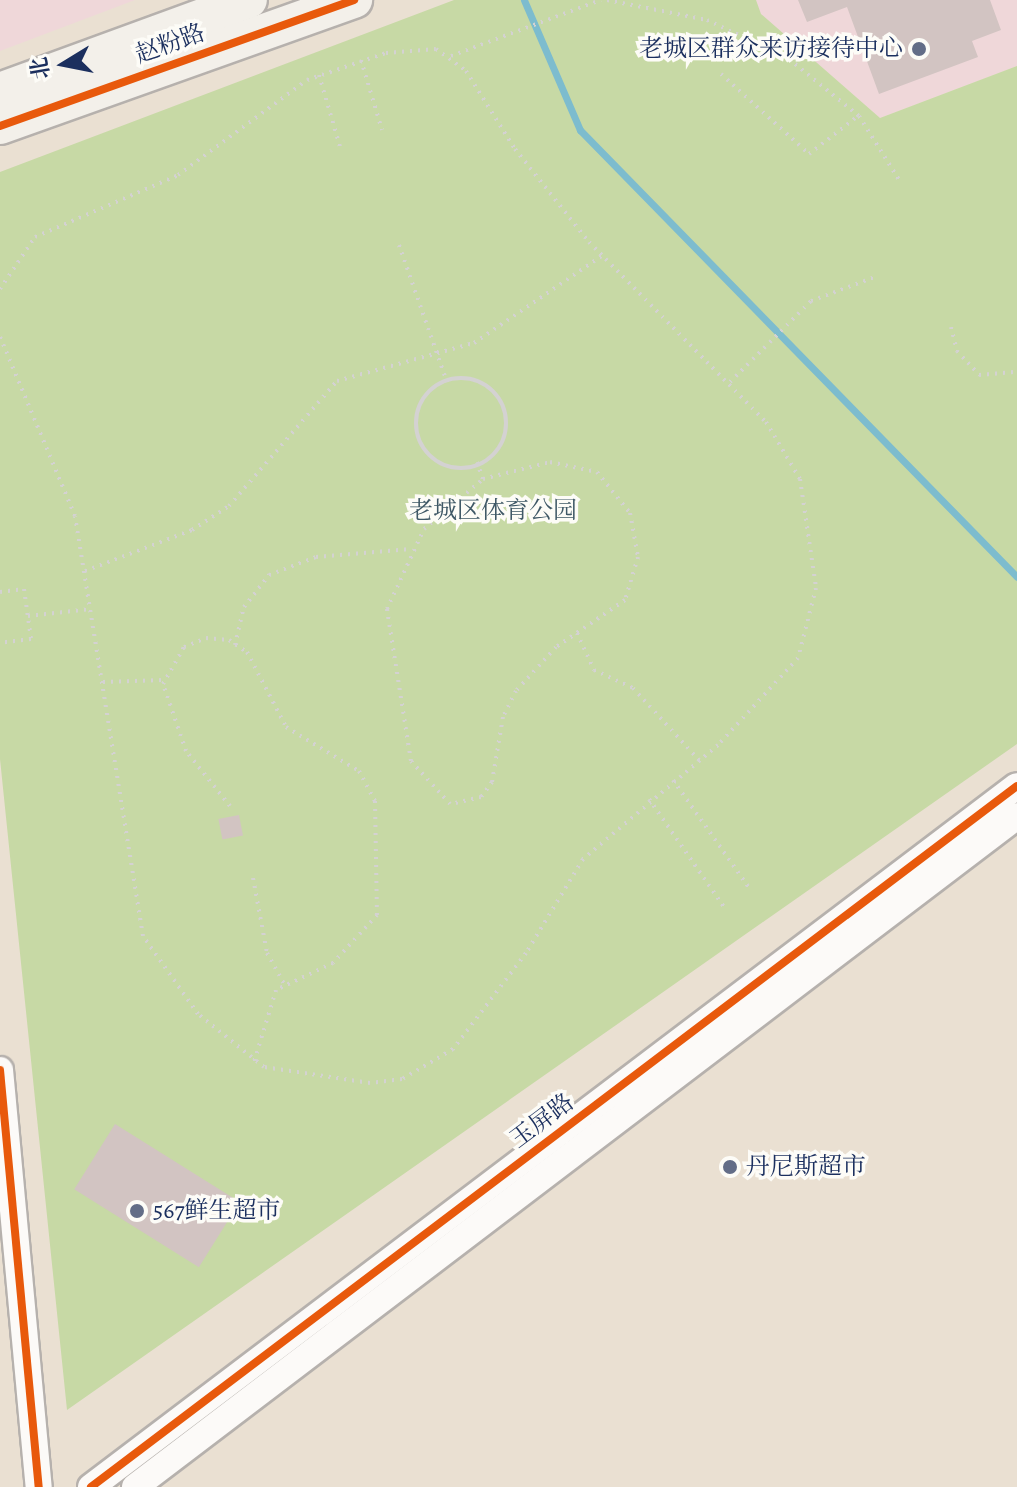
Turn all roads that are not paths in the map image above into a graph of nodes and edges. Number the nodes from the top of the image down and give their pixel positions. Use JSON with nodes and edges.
{"nodes":[{"id":1,"x":249,"y":0,"type":"edge"},
{"id":2,"x":354,"y":0,"type":"edge"},
{"id":3,"x":0,"y":91,"type":"edge"},
{"id":4,"x":0,"y":126,"type":"edge"},
{"id":5,"x":1017,"y":786,"type":"edge"},
{"id":6,"x":1017,"y":816,"type":"edge"},
{"id":7,"x":0,"y":1070,"type":"edge"},
{"id":8,"x":39,"y":1487,"type":"edge"},
{"id":9,"x":91,"y":1487,"type":"edge"},
{"id":10,"x":135,"y":1487,"type":"edge"}],
"edges":[{"from":1,"to":3,"type":"street","name":"赵粉路"},
{"from":2,"to":4,"type":"street","name":"赵粉路"},
{"from":5,"to":9,"type":"street","name":"玉屏路"},
{"from":6,"to":10,"type":"street","name":"玉屏路"},
{"from":7,"to":8,"type":"street"}]}
